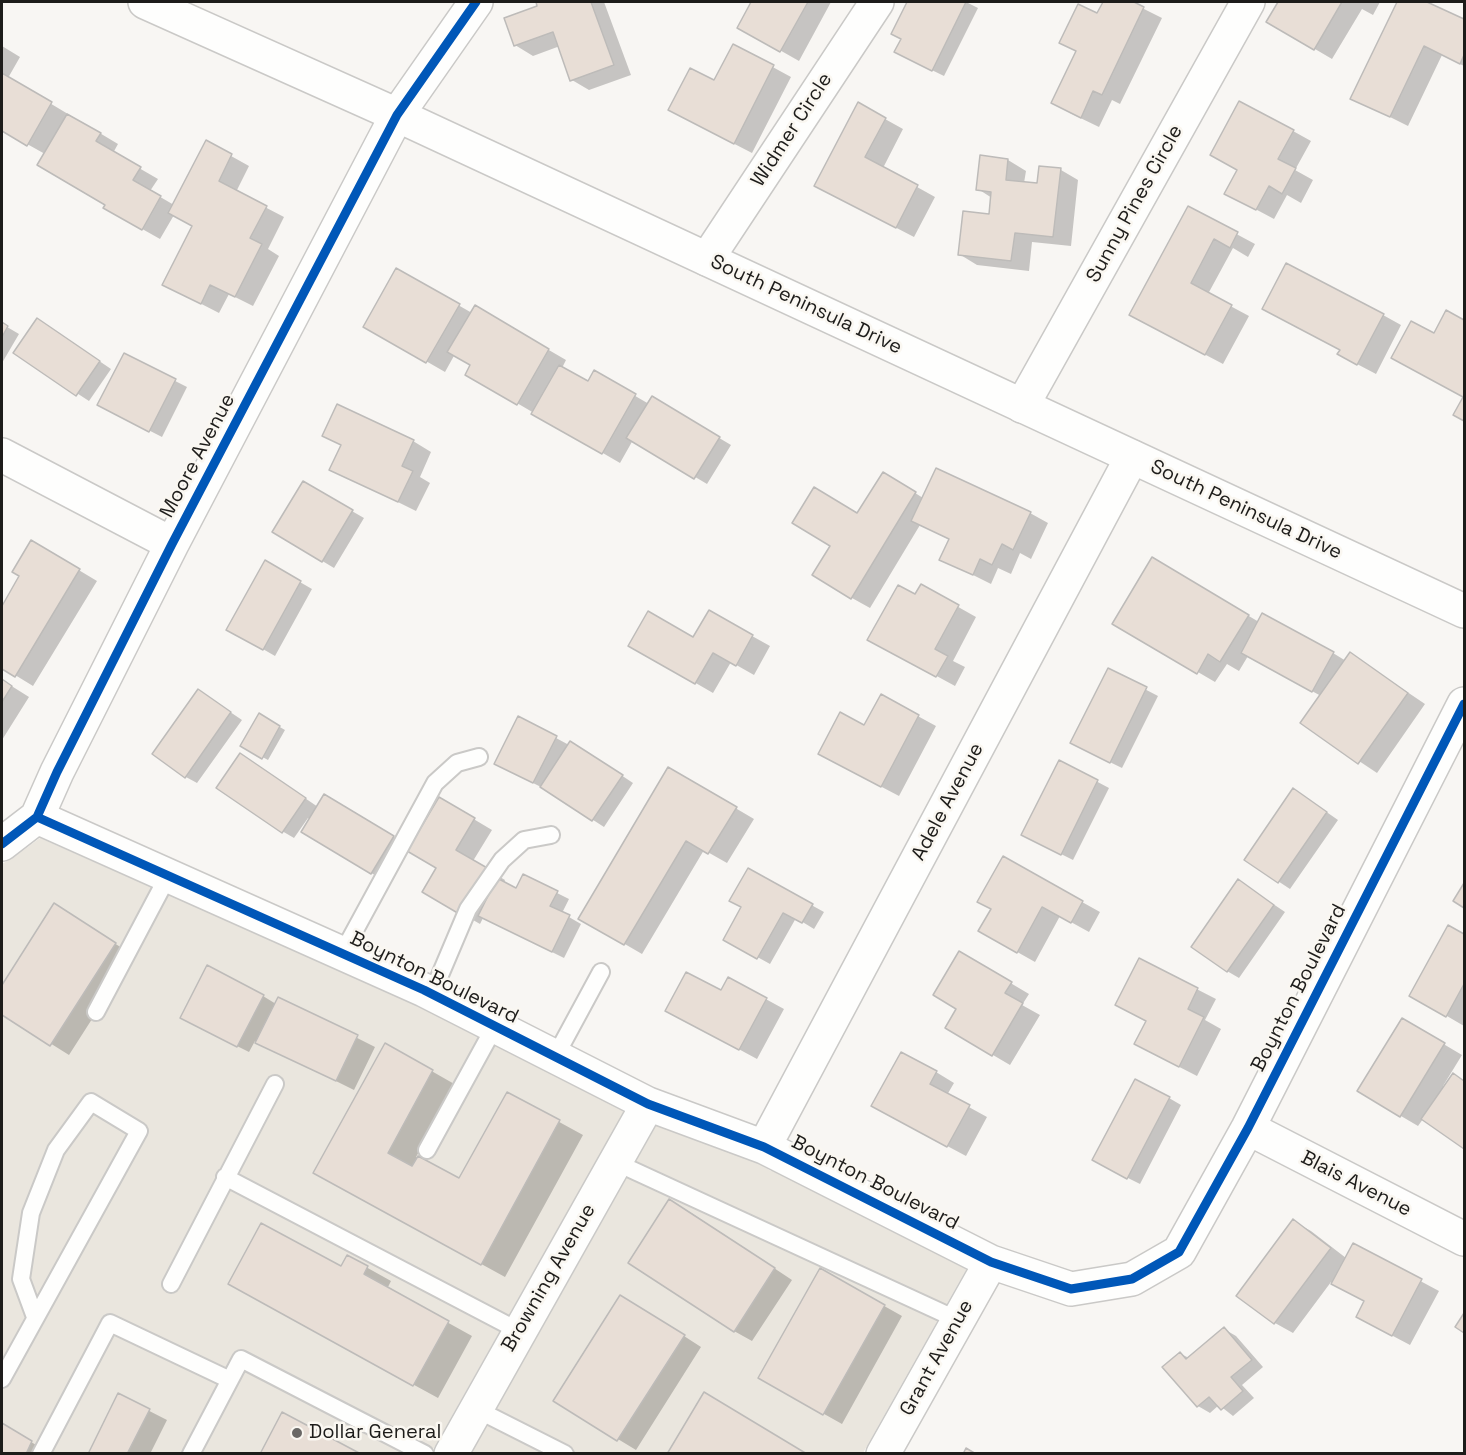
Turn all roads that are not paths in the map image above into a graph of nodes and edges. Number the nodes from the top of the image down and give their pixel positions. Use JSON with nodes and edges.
{"nodes":[{"id":1,"x":145,"y":2,"type":"edge"},
{"id":2,"x":476,"y":2,"type":"edge"},
{"id":3,"x":877,"y":2,"type":"edge"},
{"id":4,"x":1248,"y":2,"type":"edge"},
{"id":5,"x":397,"y":115,"type":"junction"},
{"id":6,"x":707,"y":259,"type":"junction"},
{"id":7,"x":1023,"y":406,"type":"junction"},
{"id":8,"x":2,"y":455,"type":"edge"},
{"id":9,"x":1132,"y":457,"type":"junction"},
{"id":10,"x":172,"y":544,"type":"junction"},
{"id":11,"x":1464,"y":611,"type":"edge"},
{"id":12,"x":1464,"y":704,"type":"edge"},
{"id":13,"x":479,"y":757,"type":"dead end"},
{"id":14,"x":37,"y":817,"type":"junction"},
{"id":15,"x":551,"y":836,"type":"dead end"},
{"id":16,"x":2,"y":844,"type":"edge"},
{"id":17,"x":168,"y":876,"type":"junction"},
{"id":18,"x":342,"y":954,"type":"junction"},
{"id":19,"x":601,"y":972,"type":"dead end"},
{"id":20,"x":432,"y":994,"type":"junction"},
{"id":21,"x":96,"y":1012,"type":"dead end"},
{"id":22,"x":495,"y":1026,"type":"junction"},
{"id":23,"x":555,"y":1057,"type":"junction"},
{"id":24,"x":275,"y":1084,"type":"dead end"},
{"id":25,"x":648,"y":1104,"type":"junction"},
{"id":26,"x":1248,"y":1128,"type":"junction"},
{"id":27,"x":764,"y":1147,"type":"junction"},
{"id":28,"x":428,"y":1150,"type":"dead end"},
{"id":29,"x":615,"y":1162,"type":"junction"},
{"id":30,"x":225,"y":1177,"type":"junction"},
{"id":31,"x":1464,"y":1239,"type":"edge"},
{"id":32,"x":991,"y":1263,"type":"junction"},
{"id":33,"x":171,"y":1284,"type":"dead end"},
{"id":34,"x":35,"y":1317,"type":"junction"},
{"id":35,"x":958,"y":1320,"type":"junction"},
{"id":36,"x":519,"y":1331,"type":"junction"},
{"id":37,"x":2,"y":1378,"type":"edge"},
{"id":38,"x":230,"y":1380,"type":"junction"},
{"id":39,"x":476,"y":1408,"type":"junction"},
{"id":40,"x":41,"y":1454,"type":"edge"},
{"id":41,"x":190,"y":1454,"type":"edge"},
{"id":42,"x":425,"y":1454,"type":"edge"},
{"id":43,"x":451,"y":1454,"type":"edge"},
{"id":44,"x":565,"y":1454,"type":"edge"},
{"id":45,"x":883,"y":1454,"type":"edge"}],
"edges":[{"from":1,"to":5,"type":"street","name":"South Peninsula Drive"},
{"from":2,"to":5,"type":"street","name":"Moore Avenue"},
{"from":3,"to":6,"type":"street","name":"Widmer Circle"},
{"from":4,"to":7,"type":"street","name":"Sunny Pines Circle"},
{"from":5,"to":6,"type":"street","name":"South Peninsula Drive"},
{"from":5,"to":10,"type":"street","name":"Moore Avenue"},
{"from":6,"to":7,"type":"street","name":"South Peninsula Drive"},
{"from":7,"to":9,"type":"street","name":"South Peninsula Drive"},
{"from":8,"to":10,"type":"street"},
{"from":9,"to":11,"type":"street","name":"South Peninsula Drive"},
{"from":9,"to":27,"type":"street","name":"Adele Avenue"},
{"from":10,"to":14,"type":"street","name":"Moore Avenue"},
{"from":12,"to":26,"type":"street","name":"Boynton Boulevard"},
{"from":13,"to":18,"type":"lane"},
{"from":14,"to":16,"type":"street"},
{"from":14,"to":17,"type":"street","name":"Boynton Boulevard"},
{"from":15,"to":20,"type":"lane"},
{"from":17,"to":18,"type":"street","name":"Boynton Boulevard"},
{"from":17,"to":21,"type":"lane"},
{"from":18,"to":20,"type":"street","name":"Boynton Boulevard"},
{"from":19,"to":23,"type":"lane"},
{"from":20,"to":22,"type":"street","name":"Boynton Boulevard"},
{"from":22,"to":23,"type":"street","name":"Boynton Boulevard"},
{"from":22,"to":28,"type":"lane"},
{"from":23,"to":25,"type":"street","name":"Boynton Boulevard"},
{"from":24,"to":30,"type":"lane"},
{"from":25,"to":27,"type":"street","name":"Boynton Boulevard"},
{"from":25,"to":29,"type":"street","name":"Browning Avenue"},
{"from":26,"to":31,"type":"street","name":"Blais Avenue"},
{"from":26,"to":32,"type":"street","name":"Boynton Boulevard"},
{"from":27,"to":32,"type":"street","name":"Boynton Boulevard"},
{"from":29,"to":35,"type":"lane"},
{"from":29,"to":36,"type":"street","name":"Browning Avenue"},
{"from":30,"to":33,"type":"lane"},
{"from":30,"to":36,"type":"lane"},
{"from":32,"to":35,"type":"street","name":"Grant Avenue"},
{"from":34,"to":34,"type":"lane"},
{"from":34,"to":37,"type":"lane"},
{"from":35,"to":45,"type":"street","name":"Grant Avenue"},
{"from":36,"to":39,"type":"street","name":"Browning Avenue"},
{"from":38,"to":40,"type":"lane"},
{"from":38,"to":41,"type":"lane"},
{"from":38,"to":42,"type":"lane"},
{"from":39,"to":43,"type":"street","name":"Browning Avenue"},
{"from":39,"to":44,"type":"lane"}]}
